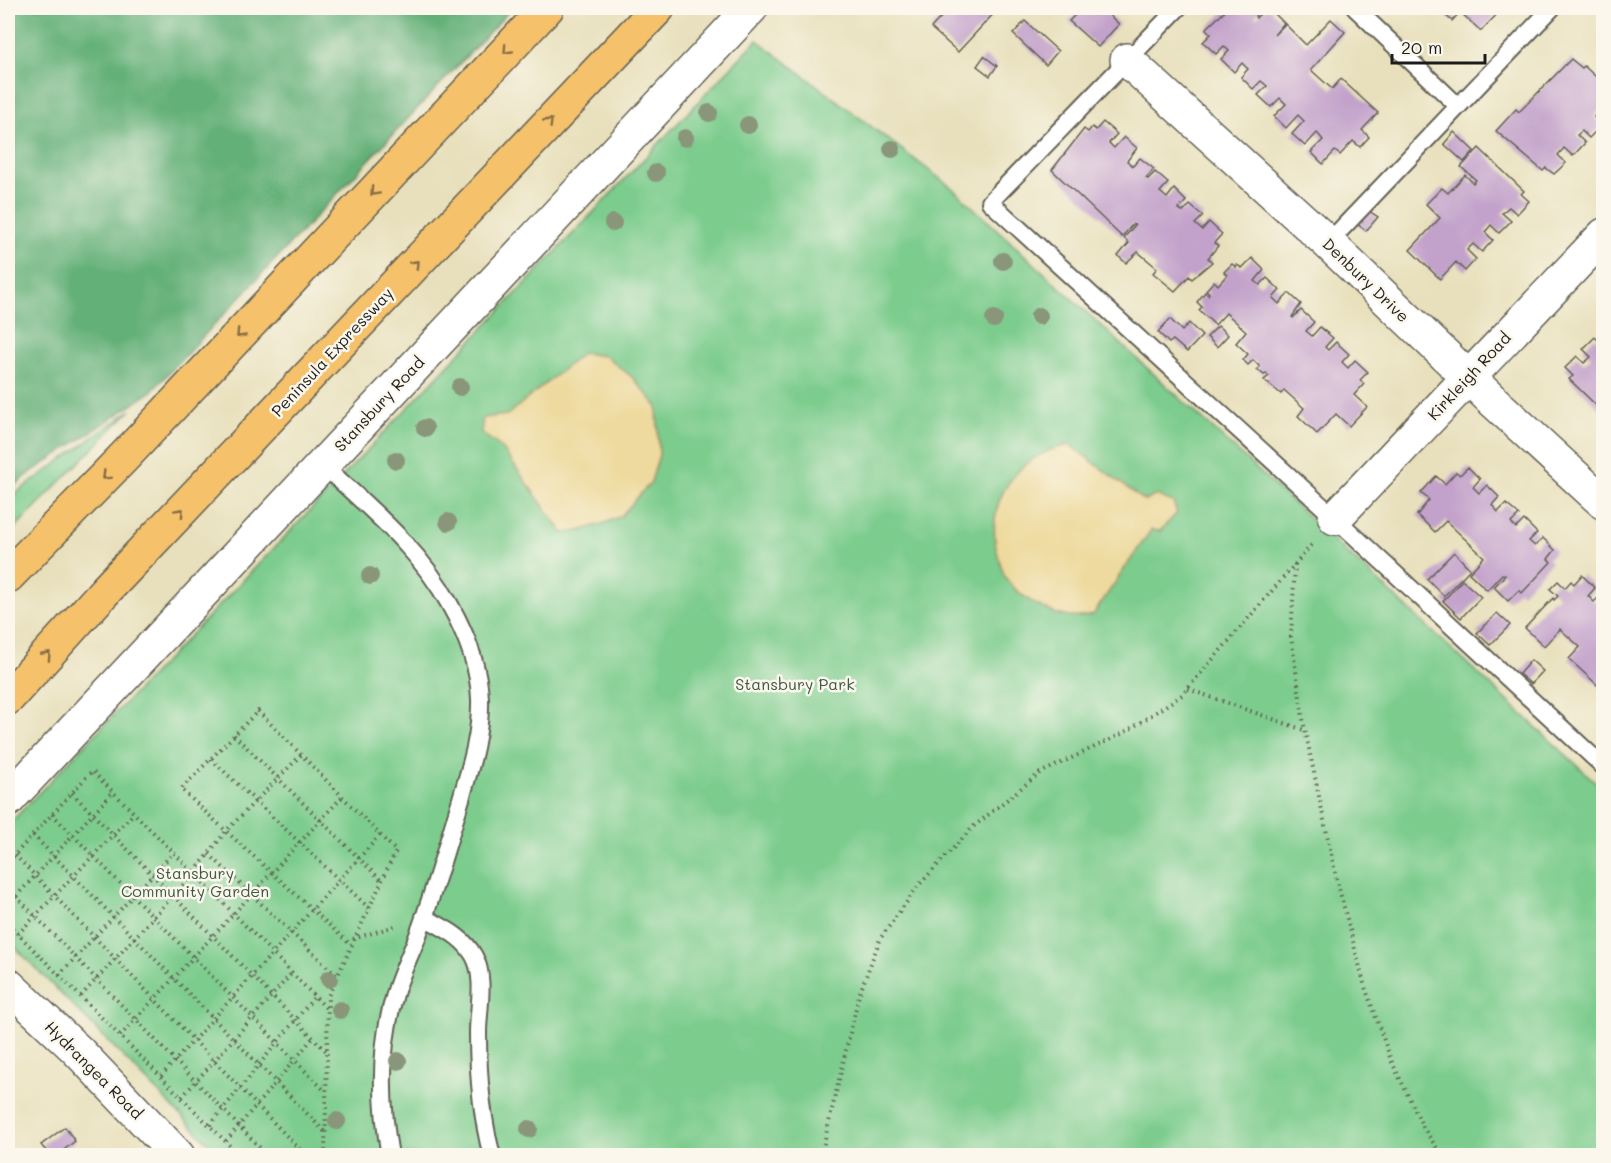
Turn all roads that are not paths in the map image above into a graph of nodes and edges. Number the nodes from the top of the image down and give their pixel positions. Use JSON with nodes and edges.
{"nodes":[{"id":1,"x":547,"y":8,"type":"edge"},
{"id":2,"x":658,"y":8,"type":"edge"},
{"id":3,"x":751,"y":8,"type":"edge"},
{"id":4,"x":1178,"y":8,"type":"edge"},
{"id":5,"x":1355,"y":8,"type":"edge"},
{"id":6,"x":1552,"y":8,"type":"edge"},
{"id":7,"x":1127,"y":60,"type":"junction"},
{"id":8,"x":1458,"y":106,"type":"junction"},
{"id":9,"x":1604,"y":235,"type":"edge"},
{"id":10,"x":1328,"y":243,"type":"junction"},
{"id":11,"x":1468,"y":377,"type":"junction"},
{"id":12,"x":322,"y":464,"type":"junction"},
{"id":13,"x":1604,"y":503,"type":"edge"},
{"id":14,"x":1335,"y":518,"type":"junction"},
{"id":15,"x":8,"y":576,"type":"edge"},
{"id":16,"x":8,"y":698,"type":"edge"},
{"id":17,"x":1604,"y":767,"type":"edge"},
{"id":18,"x":8,"y":800,"type":"edge"},
{"id":19,"x":424,"y":917,"type":"junction"},
{"id":20,"x":8,"y":985,"type":"edge"},
{"id":21,"x":178,"y":1155,"type":"edge"},
{"id":22,"x":390,"y":1155,"type":"edge"},
{"id":23,"x":492,"y":1155,"type":"edge"}],
"edges":[{"from":1,"to":15,"type":"main road","one_way":true},
{"from":16,"to":2,"type":"main road","name":"Peninsula Expressway","one_way":true},
{"from":3,"to":12,"type":"street","name":"Stansbury Road"},
{"from":4,"to":7,"type":"lane"},
{"from":5,"to":8,"type":"lane"},
{"from":6,"to":8,"type":"lane"},
{"from":7,"to":10,"type":"street","name":"Denbury Drive"},
{"from":7,"to":14,"type":"lane"},
{"from":8,"to":10,"type":"lane"},
{"from":9,"to":11,"type":"street","name":"Kirkleigh Road"},
{"from":10,"to":11,"type":"street","name":"Denbury Drive"},
{"from":11,"to":13,"type":"street","name":"Denbury Drive"},
{"from":11,"to":14,"type":"street","name":"Kirkleigh Road"},
{"from":12,"to":18,"type":"street","name":"Stansbury Road"},
{"from":12,"to":19,"type":"lane"},
{"from":14,"to":17,"type":"lane"},
{"from":19,"to":22,"type":"lane"},
{"from":19,"to":23,"type":"lane"},
{"from":20,"to":21,"type":"street","name":"Hydrangea Road"}]}
